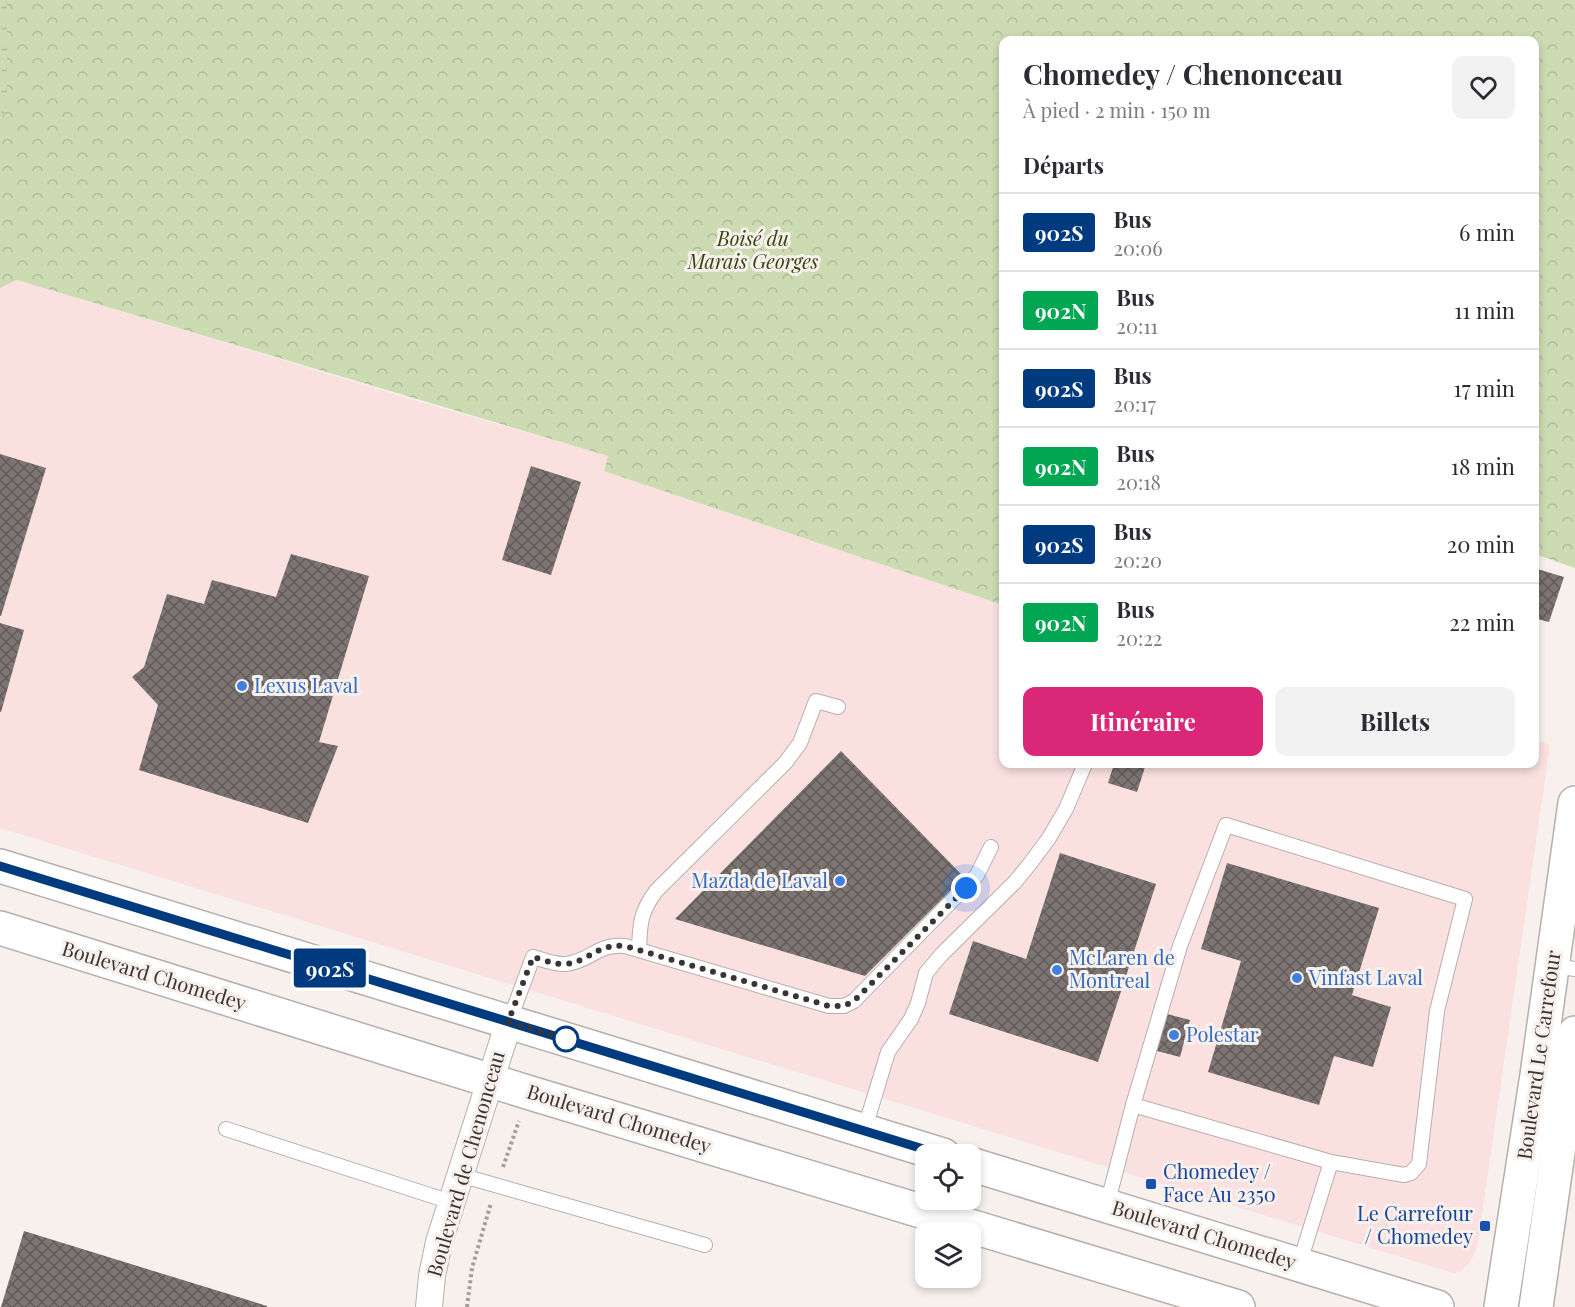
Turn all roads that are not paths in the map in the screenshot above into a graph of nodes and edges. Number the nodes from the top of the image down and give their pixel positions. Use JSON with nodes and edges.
{"nodes":[{"id":1,"x":837,"y":707,"type":"dead end"},
{"id":2,"x":1083,"y":768,"type":"edge"},
{"id":3,"x":1575,"y":804,"type":"edge"},
{"id":4,"x":991,"y":847,"type":"dead end"},
{"id":5,"x":0,"y":866,"type":"edge"},
{"id":6,"x":0,"y":928,"type":"edge"},
{"id":7,"x":639,"y":950,"type":"junction"},
{"id":8,"x":1563,"y":967,"type":"edge"},
{"id":9,"x":508,"y":1022,"type":"junction"},
{"id":10,"x":1575,"y":1033,"type":"edge"},
{"id":11,"x":490,"y":1080,"type":"junction"},
{"id":12,"x":1133,"y":1105,"type":"junction"},
{"id":13,"x":226,"y":1129,"type":"dead end"},
{"id":14,"x":864,"y":1131,"type":"junction"},
{"id":15,"x":915,"y":1146,"type":"edge"},
{"id":16,"x":1331,"y":1162,"type":"junction"},
{"id":17,"x":981,"y":1167,"type":"edge"},
{"id":18,"x":460,"y":1175,"type":"junction"},
{"id":19,"x":451,"y":1202,"type":"junction"},
{"id":20,"x":1107,"y":1205,"type":"junction"},
{"id":21,"x":705,"y":1245,"type":"dead end"},
{"id":22,"x":1299,"y":1264,"type":"junction"},
{"id":23,"x":429,"y":1307,"type":"edge"},
{"id":24,"x":1238,"y":1307,"type":"edge"},
{"id":25,"x":1437,"y":1307,"type":"edge"},
{"id":26,"x":1501,"y":1307,"type":"edge"},
{"id":27,"x":1536,"y":1307,"type":"edge"}],
"edges":[{"from":1,"to":7,"type":"lane"},
{"from":2,"to":14,"type":"lane"},
{"from":3,"to":8,"type":"street","name":"Boulevard Le Carrefour"},
{"from":4,"to":7,"type":"lane"},
{"from":5,"to":9,"type":"street"},
{"from":6,"to":11,"type":"street","name":"Boulevard Chomedey"},
{"from":7,"to":9,"type":"lane"},
{"from":8,"to":26,"type":"street","name":"Boulevard Le Carrefour"},
{"from":9,"to":11,"type":"street","name":"Boulevard de Chenonceau"},
{"from":9,"to":14,"type":"street"},
{"from":10,"to":27,"type":"street","name":"Boulevard Le Carrefour"},
{"from":11,"to":18,"type":"street","name":"Boulevard de Chenonceau"},
{"from":11,"to":24,"type":"street","name":"Boulevard Chomedey"},
{"from":12,"to":16,"type":"lane"},
{"from":12,"to":16,"type":"lane"},
{"from":12,"to":20,"type":"lane"},
{"from":13,"to":19,"type":"lane"},
{"from":14,"to":15,"type":"street"},
{"from":16,"to":22,"type":"lane"},
{"from":17,"to":20,"type":"street","name":"Boulevard Chomedey"},
{"from":18,"to":19,"type":"street","name":"Boulevard de Chenonceau"},
{"from":18,"to":21,"type":"lane"},
{"from":19,"to":23,"type":"street","name":"Boulevard de Chenonceau"},
{"from":20,"to":22,"type":"street","name":"Boulevard Chomedey"},
{"from":22,"to":25,"type":"street","name":"Boulevard Chomedey"}]}
